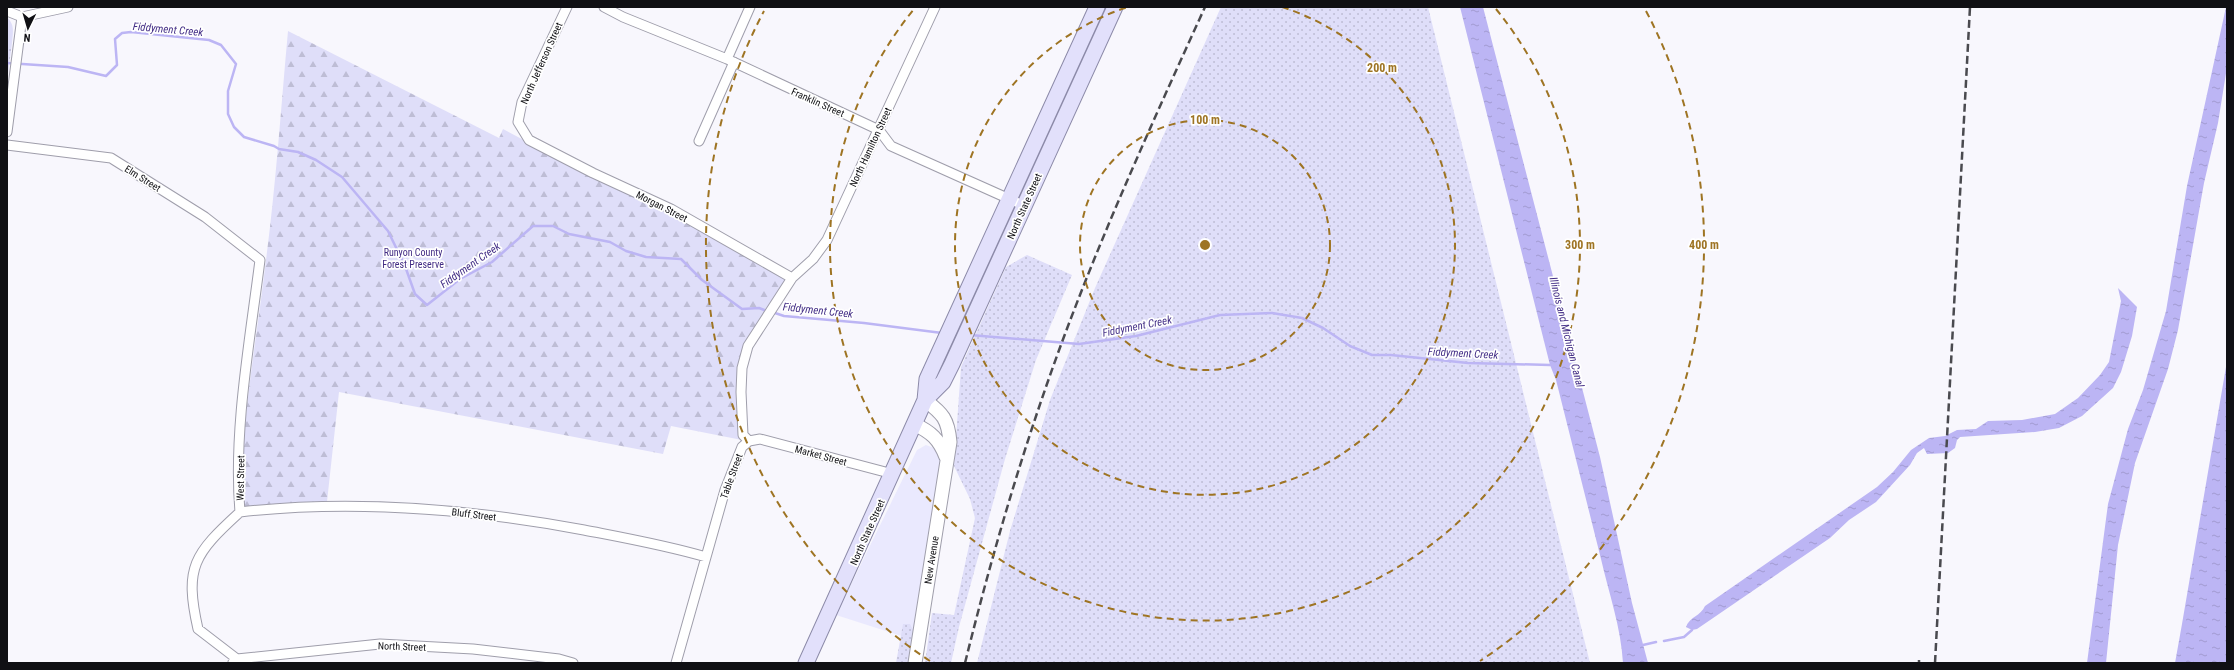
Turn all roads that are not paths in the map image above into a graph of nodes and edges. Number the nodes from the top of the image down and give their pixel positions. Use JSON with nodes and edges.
{"nodes":[{"id":1,"x":68,"y":7,"type":"edge"},
{"id":2,"x":567,"y":7,"type":"edge"},
{"id":3,"x":604,"y":7,"type":"edge"},
{"id":4,"x":750,"y":7,"type":"edge"},
{"id":5,"x":934,"y":7,"type":"edge"},
{"id":6,"x":1097,"y":7,"type":"edge"},
{"id":7,"x":1115,"y":7,"type":"edge"},
{"id":8,"x":7,"y":11,"type":"edge"},
{"id":9,"x":22,"y":17,"type":"junction"},
{"id":10,"x":730,"y":61,"type":"junction"},
{"id":11,"x":879,"y":130,"type":"junction"},
{"id":12,"x":7,"y":132,"type":"edge"},
{"id":13,"x":529,"y":140,"type":"joint"},
{"id":14,"x":699,"y":141,"type":"dead end"},
{"id":15,"x":7,"y":145,"type":"edge"},
{"id":16,"x":1009,"y":200,"type":"junction"},
{"id":17,"x":1025,"y":206,"type":"junction"},
{"id":18,"x":260,"y":260,"type":"joint"},
{"id":19,"x":792,"y":278,"type":"junction"},
{"id":20,"x":925,"y":400,"type":"junction"},
{"id":21,"x":914,"y":424,"type":"junction"},
{"id":22,"x":749,"y":441,"type":"junction"},
{"id":23,"x":946,"y":457,"type":"junction"},
{"id":24,"x":893,"y":474,"type":"junction"},
{"id":25,"x":240,"y":512,"type":"junction"},
{"id":26,"x":706,"y":556,"type":"junction"},
{"id":27,"x":235,"y":661,"type":"edge"},
{"id":28,"x":573,"y":663,"type":"edge"},
{"id":29,"x":676,"y":663,"type":"edge"},
{"id":30,"x":806,"y":663,"type":"edge"},
{"id":31,"x":915,"y":663,"type":"edge"}],
"edges":[{"from":1,"to":9,"type":"street"},
{"from":2,"to":13,"type":"street","name":"North Jefferson Street"},
{"from":3,"to":10,"type":"street","name":"Franklin Street"},
{"from":4,"to":10,"type":"street"},
{"from":5,"to":11,"type":"street","name":"North Hamilton Street"},
{"from":6,"to":16,"type":"main road","name":"North State Street"},
{"from":7,"to":17,"type":"main road","name":"North State Street"},
{"from":8,"to":9,"type":"street"},
{"from":9,"to":12,"type":"street"},
{"from":10,"to":11,"type":"street","name":"Franklin Street"},
{"from":10,"to":14,"type":"street"},
{"from":11,"to":16,"type":"street","name":"Franklin Street"},
{"from":11,"to":19,"type":"street","name":"North Hamilton Street"},
{"from":13,"to":19,"type":"street","name":"Morgan Street"},
{"from":15,"to":18,"type":"street","name":"Elm Street"},
{"from":16,"to":17,"type":"street","name":"Franklin Street"},
{"from":16,"to":20,"type":"main road","name":"North State Street"},
{"from":17,"to":20,"type":"main road","name":"North State Street"},
{"from":18,"to":25,"type":"street","name":"West Street"},
{"from":19,"to":22,"type":"street"},
{"from":20,"to":21,"type":"main road","name":"North State Street"},
{"from":20,"to":23,"type":"main road","name":"New Avenue"},
{"from":21,"to":23,"type":"main road"},
{"from":21,"to":24,"type":"main road","name":"North State Street"},
{"from":22,"to":24,"type":"street","name":"Market Street"},
{"from":22,"to":26,"type":"street","name":"Table Street"},
{"from":23,"to":31,"type":"main road","name":"New Avenue"},
{"from":24,"to":30,"type":"main road","name":"North State Street"},
{"from":25,"to":26,"type":"street","name":"Bluff Street"},
{"from":25,"to":27,"type":"street","name":"West Street"},
{"from":26,"to":29,"type":"street","name":"Table Street"},
{"from":27,"to":28,"type":"street","name":"North Street"}]}
